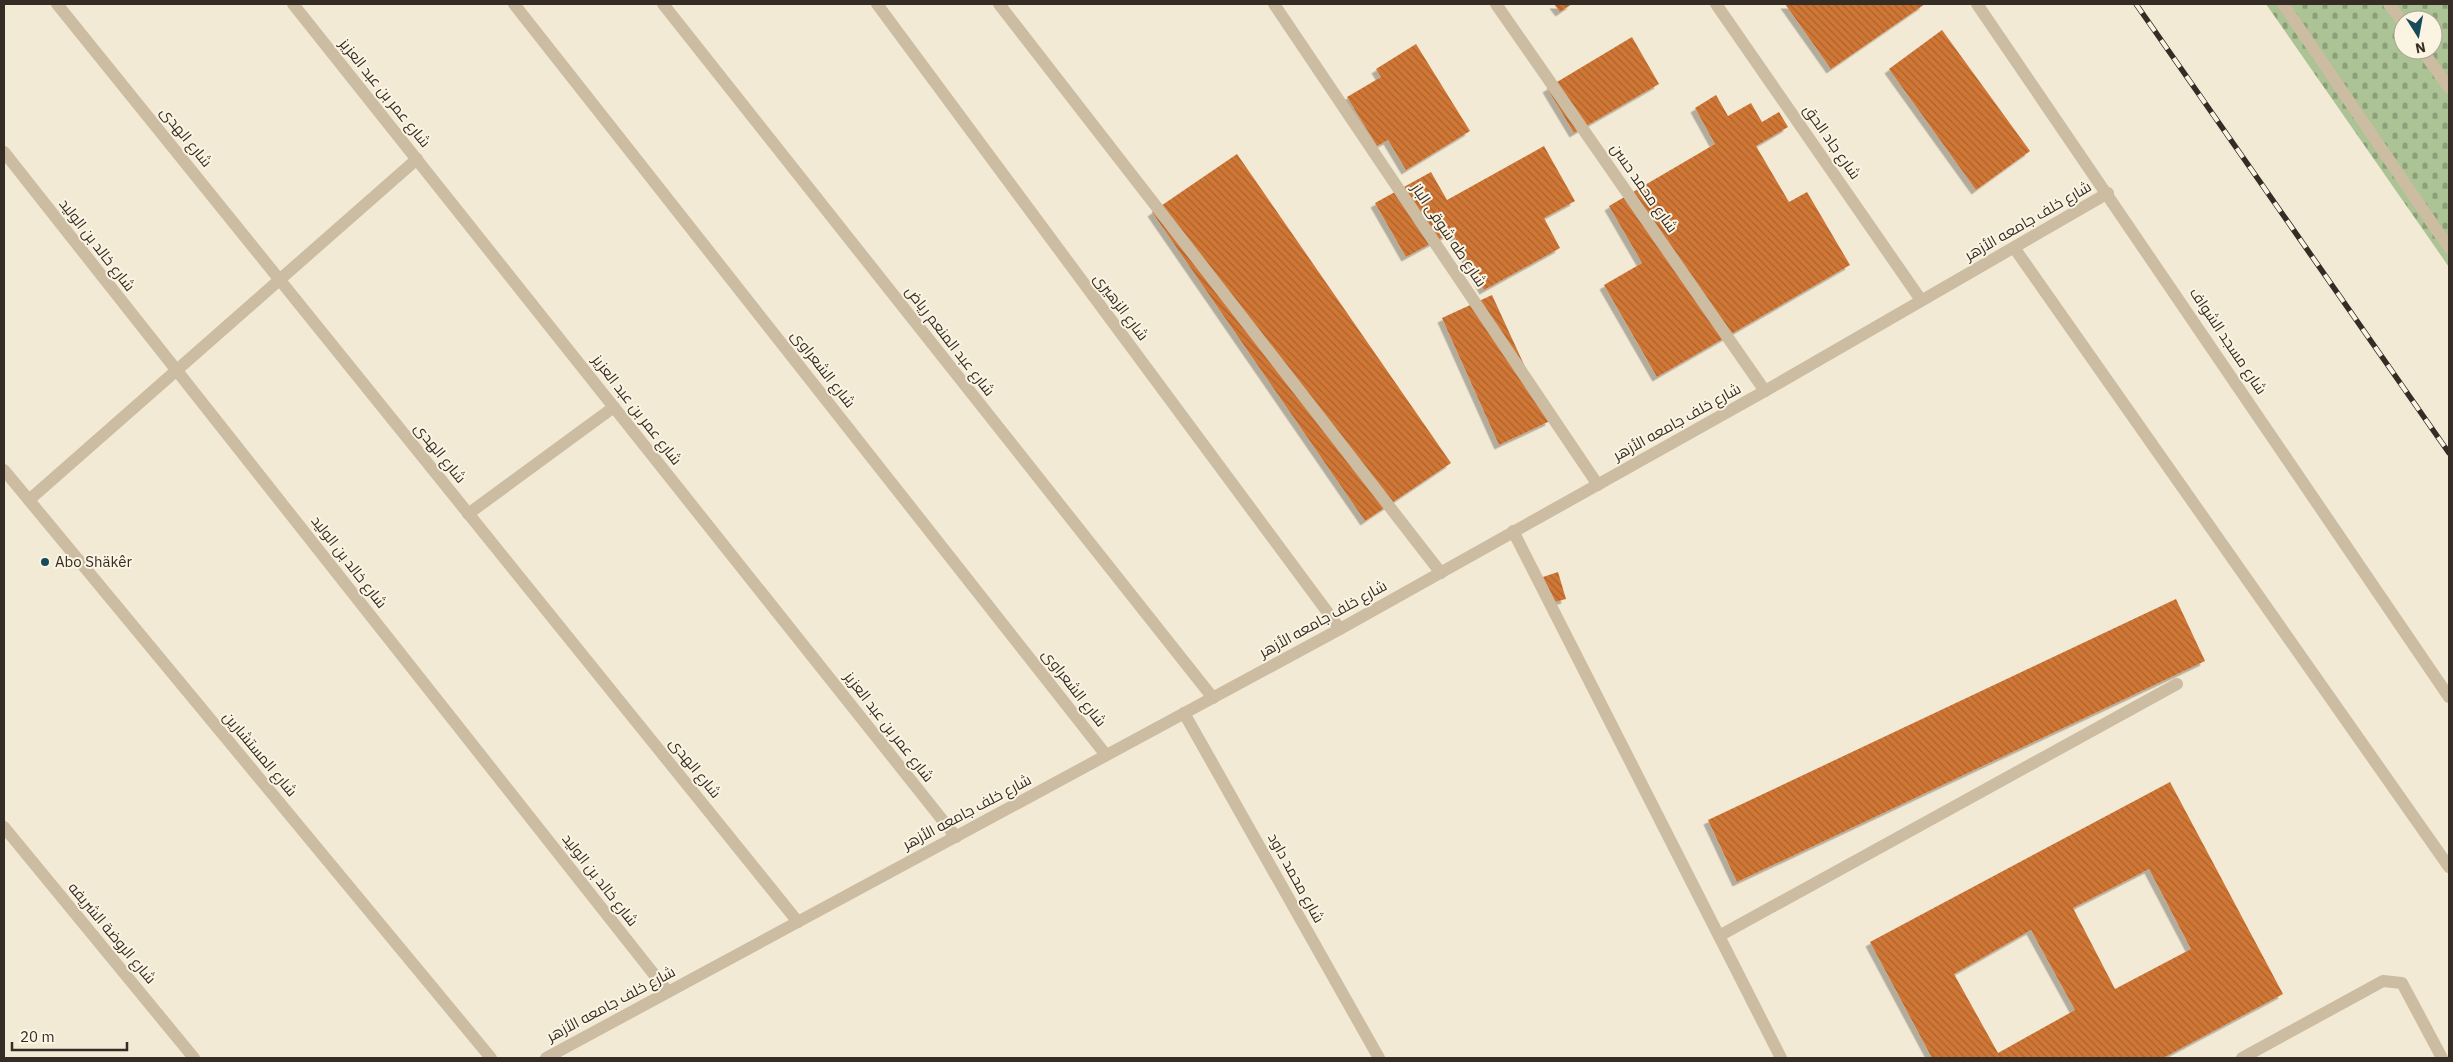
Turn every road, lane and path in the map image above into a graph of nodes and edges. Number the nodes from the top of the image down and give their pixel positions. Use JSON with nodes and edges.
{"nodes":[{"id":1,"x":57,"y":4,"type":"edge"},
{"id":2,"x":293,"y":4,"type":"edge"},
{"id":3,"x":514,"y":4,"type":"edge"},
{"id":4,"x":663,"y":4,"type":"edge"},
{"id":5,"x":877,"y":4,"type":"edge"},
{"id":6,"x":999,"y":4,"type":"edge"},
{"id":7,"x":1274,"y":4,"type":"edge"},
{"id":8,"x":1496,"y":4,"type":"edge"},
{"id":9,"x":1716,"y":4,"type":"edge"},
{"id":10,"x":1977,"y":4,"type":"edge"},
{"id":11,"x":2282,"y":4,"type":"edge"},
{"id":12,"x":2429,"y":60,"type":"edge"},
{"id":13,"x":2449,"y":88,"type":"edge"},
{"id":14,"x":4,"y":152,"type":"edge"},
{"id":15,"x":417,"y":158,"type":"junction"},
{"id":16,"x":2108,"y":193,"type":"junction"},
{"id":17,"x":2449,"y":248,"type":"edge"},
{"id":18,"x":2015,"y":249,"type":"junction"},
{"id":19,"x":280,"y":280,"type":"junction"},
{"id":20,"x":1920,"y":300,"type":"junction"},
{"id":21,"x":176,"y":370,"type":"junction"},
{"id":22,"x":1765,"y":391,"type":"junction"},
{"id":23,"x":614,"y":407,"type":"junction"},
{"id":24,"x":4,"y":470,"type":"edge"},
{"id":25,"x":1598,"y":484,"type":"junction"},
{"id":26,"x":29,"y":500,"type":"junction"},
{"id":27,"x":468,"y":514,"type":"junction"},
{"id":28,"x":1513,"y":531,"type":"junction"},
{"id":29,"x":1441,"y":573,"type":"junction"},
{"id":30,"x":1340,"y":629,"type":"junction"},
{"id":31,"x":2177,"y":684,"type":"dead end"},
{"id":32,"x":2449,"y":697,"type":"edge"},
{"id":33,"x":1213,"y":698,"type":"junction"},
{"id":34,"x":1184,"y":713,"type":"junction"},
{"id":35,"x":1106,"y":755,"type":"junction"},
{"id":36,"x":4,"y":828,"type":"edge"},
{"id":37,"x":956,"y":837,"type":"junction"},
{"id":38,"x":2449,"y":868,"type":"edge"},
{"id":39,"x":798,"y":922,"type":"junction"},
{"id":40,"x":1719,"y":936,"type":"junction"},
{"id":41,"x":668,"y":992,"type":"junction"},
{"id":42,"x":194,"y":1058,"type":"edge"},
{"id":43,"x":491,"y":1058,"type":"edge"},
{"id":44,"x":546,"y":1058,"type":"edge"},
{"id":45,"x":1379,"y":1058,"type":"edge"},
{"id":46,"x":1781,"y":1058,"type":"edge"},
{"id":47,"x":2242,"y":1058,"type":"edge"},
{"id":48,"x":2442,"y":1058,"type":"edge"}],
"edges":[{"from":1,"to":19,"type":"street","name":"شارع الهدى"},
{"from":2,"to":15,"type":"street","name":"شارع عمر بن عبد العزيز"},
{"from":3,"to":35,"type":"street","name":"شارع الشعراوى"},
{"from":4,"to":33,"type":"street","name":"شارع عبد المنعم رياض"},
{"from":5,"to":30,"type":"street","name":"شارع الزهيرى"},
{"from":6,"to":29,"type":"street"},
{"from":7,"to":25,"type":"street","name":"شارع طه شوقى الباز"},
{"from":8,"to":22,"type":"street","name":"شارع محمد حسن"},
{"from":9,"to":20,"type":"street","name":"شارع جاد الحق"},
{"from":10,"to":16,"type":"street","name":"شارع مسجد الشواف"},
{"from":11,"to":17,"type":"street"},
{"from":12,"to":13,"type":"street"},
{"from":14,"to":21,"type":"street","name":"شارع خالد بن الوليد"},
{"from":15,"to":19,"type":"street"},
{"from":15,"to":23,"type":"street","name":"شارع عمر بن عبد العزيز"},
{"from":16,"to":18,"type":"street","name":"شارع خلف جامعه الأزهر"},
{"from":16,"to":32,"type":"street","name":"شارع مسجد الشواف"},
{"from":18,"to":20,"type":"street","name":"شارع خلف جامعه الأزهر"},
{"from":18,"to":38,"type":"street"},
{"from":19,"to":21,"type":"street"},
{"from":19,"to":27,"type":"street","name":"شارع الهدى"},
{"from":20,"to":22,"type":"street","name":"شارع خلف جامعه الأزهر"},
{"from":21,"to":26,"type":"street"},
{"from":21,"to":41,"type":"street","name":"شارع خالد بن الوليد"},
{"from":22,"to":25,"type":"street","name":"شارع خلف جامعه الأزهر"},
{"from":23,"to":27,"type":"street"},
{"from":23,"to":37,"type":"street","name":"شارع عمر بن عبد العزيز"},
{"from":24,"to":26,"type":"street","name":"شارع المستشارين"},
{"from":25,"to":28,"type":"street","name":"شارع خلف جامعه الأزهر"},
{"from":26,"to":43,"type":"street","name":"شارع المستشارين"},
{"from":27,"to":39,"type":"street","name":"شارع الهدى"},
{"from":28,"to":29,"type":"street","name":"شارع خلف جامعه الأزهر"},
{"from":28,"to":40,"type":"street"},
{"from":29,"to":30,"type":"street","name":"شارع خلف جامعه الأزهر"},
{"from":30,"to":33,"type":"street","name":"شارع خلف جامعه الأزهر"},
{"from":31,"to":40,"type":"street"},
{"from":33,"to":34,"type":"street","name":"شارع خلف جامعه الأزهر"},
{"from":34,"to":35,"type":"street","name":"شارع خلف جامعه الأزهر"},
{"from":34,"to":45,"type":"street","name":"شارع محمد داود"},
{"from":35,"to":37,"type":"street","name":"شارع خلف جامعه الأزهر"},
{"from":36,"to":42,"type":"street","name":"شارع الروضة الشريفه"},
{"from":37,"to":39,"type":"street","name":"شارع خلف جامعه الأزهر"},
{"from":39,"to":41,"type":"street","name":"شارع خلف جامعه الأزهر"},
{"from":40,"to":46,"type":"street"},
{"from":41,"to":44,"type":"street","name":"شارع خلف جامعه الأزهر"},
{"from":47,"to":48,"type":"street"}]}
